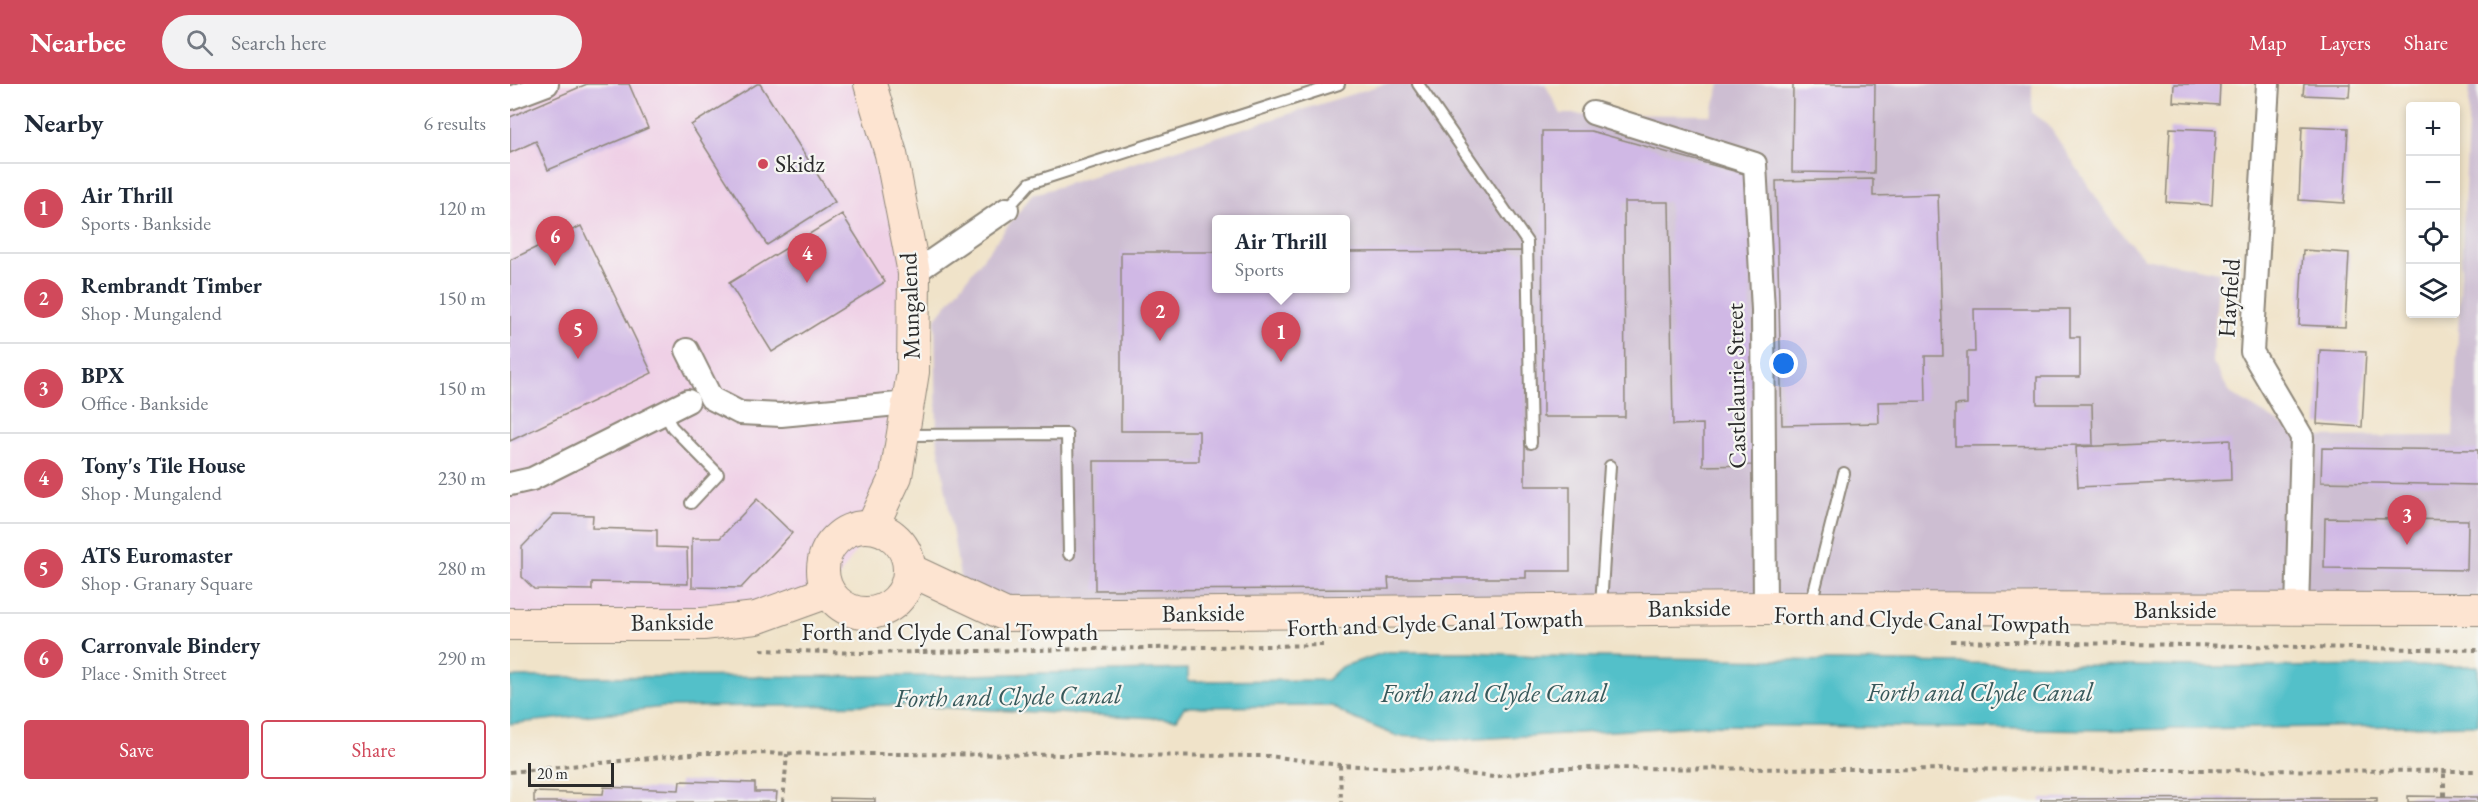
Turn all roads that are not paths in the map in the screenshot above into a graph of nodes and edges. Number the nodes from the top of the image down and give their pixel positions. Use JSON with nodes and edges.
{"nodes":[{"id":1,"x":547,"y":84,"type":"edge"},
{"id":2,"x":870,"y":84,"type":"edge"},
{"id":3,"x":1339,"y":84,"type":"edge"},
{"id":4,"x":1418,"y":84,"type":"edge"},
{"id":5,"x":2268,"y":84,"type":"edge"},
{"id":6,"x":510,"y":98,"type":"edge"},
{"id":7,"x":1593,"y":113,"type":"dead end"},
{"id":8,"x":1007,"y":209,"type":"joint"},
{"id":9,"x":914,"y":273,"type":"junction"},
{"id":10,"x":687,"y":350,"type":"dead end"},
{"id":11,"x":688,"y":401,"type":"dead end"},
{"id":12,"x":908,"y":403,"type":"junction"},
{"id":13,"x":665,"y":414,"type":"junction"},
{"id":14,"x":903,"y":435,"type":"junction"},
{"id":15,"x":1531,"y":443,"type":"dead end"},
{"id":16,"x":1610,"y":466,"type":"dead end"},
{"id":17,"x":1844,"y":473,"type":"dead end"},
{"id":18,"x":510,"y":484,"type":"edge"},
{"id":19,"x":691,"y":503,"type":"dead end"},
{"id":20,"x":872,"y":527,"type":"junction"},
{"id":21,"x":1069,"y":554,"type":"dead end"},
{"id":22,"x":910,"y":570,"type":"junction"},
{"id":23,"x":828,"y":592,"type":"junction"},
{"id":24,"x":1765,"y":608,"type":"junction"},
{"id":25,"x":1810,"y":608,"type":"junction"},
{"id":26,"x":1601,"y":609,"type":"junction"},
{"id":27,"x":2478,"y":609,"type":"edge"},
{"id":28,"x":2297,"y":610,"type":"junction"},
{"id":29,"x":510,"y":624,"type":"edge"}],
"edges":[{"from":1,"to":6,"type":"street"},
{"from":2,"to":9,"type":"street","name":"Mungalend"},
{"from":3,"to":8,"type":"lane"},
{"from":4,"to":15,"type":"lane"},
{"from":5,"to":28,"type":"street","name":"Hayfield"},
{"from":7,"to":24,"type":"street","name":"Castlelaurie Street"},
{"from":8,"to":9,"type":"street"},
{"from":9,"to":12,"type":"street","name":"Mungalend"},
{"from":10,"to":12,"type":"street"},
{"from":11,"to":13,"type":"street"},
{"from":12,"to":14,"type":"street","name":"Mungalend"},
{"from":13,"to":18,"type":"street"},
{"from":13,"to":19,"type":"lane"},
{"from":14,"to":20,"type":"street","name":"Mungalend"},
{"from":14,"to":21,"type":"lane"},
{"from":16,"to":26,"type":"lane"},
{"from":17,"to":25,"type":"lane"},
{"from":20,"to":22,"type":"street"},
{"from":20,"to":23,"type":"street"},
{"from":22,"to":23,"type":"street"},
{"from":22,"to":26,"type":"street","name":"Bankside"},
{"from":23,"to":29,"type":"street","name":"Bankside"},
{"from":24,"to":25,"type":"street","name":"Bankside"},
{"from":24,"to":26,"type":"street","name":"Bankside"},
{"from":25,"to":28,"type":"street","name":"Bankside"},
{"from":27,"to":28,"type":"street","name":"Bankside"}]}
